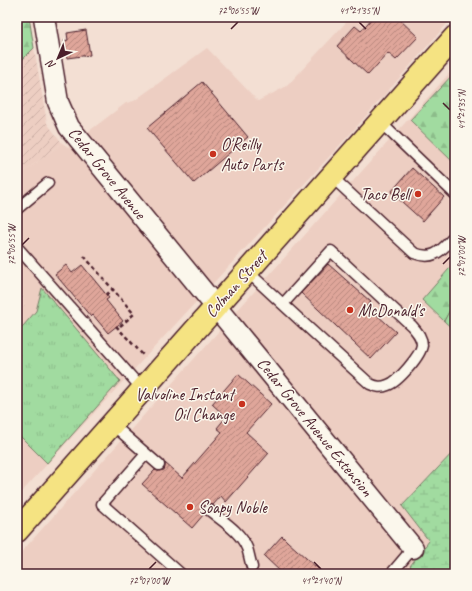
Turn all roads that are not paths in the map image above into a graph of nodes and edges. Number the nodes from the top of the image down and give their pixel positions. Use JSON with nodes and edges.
{"nodes":[{"id":1,"x":44,"y":17,"type":"edge"},
{"id":2,"x":455,"y":37,"type":"edge"},
{"id":3,"x":380,"y":122,"type":"junction"},
{"id":4,"x":332,"y":177,"type":"junction"},
{"id":5,"x":48,"y":183,"type":"dead end"},
{"id":6,"x":455,"y":194,"type":"edge"},
{"id":7,"x":17,"y":209,"type":"edge"},
{"id":8,"x":455,"y":236,"type":"edge"},
{"id":9,"x":17,"y":247,"type":"edge"},
{"id":10,"x":247,"y":272,"type":"junction"},
{"id":11,"x":283,"y":304,"type":"junction"},
{"id":12,"x":216,"y":307,"type":"junction"},
{"id":13,"x":143,"y":390,"type":"junction"},
{"id":14,"x":112,"y":424,"type":"junction"},
{"id":15,"x":146,"y":454,"type":"junction"},
{"id":16,"x":158,"y":465,"type":"dead end"},
{"id":17,"x":209,"y":510,"type":"dead end"},
{"id":18,"x":17,"y":531,"type":"edge"},
{"id":19,"x":413,"y":548,"type":"joint"},
{"id":20,"x":252,"y":567,"type":"dead end"},
{"id":21,"x":181,"y":574,"type":"edge"},
{"id":22,"x":391,"y":574,"type":"edge"}],
"edges":[{"from":1,"to":12,"type":"street","name":"Cedar Grove Avenue"},
{"from":2,"to":3,"type":"main road","name":"Colman Street"},
{"from":3,"to":4,"type":"main road","name":"Colman Street"},
{"from":3,"to":6,"type":"lane"},
{"from":4,"to":8,"type":"lane"},
{"from":4,"to":10,"type":"main road","name":"Colman Street"},
{"from":5,"to":7,"type":"lane"},
{"from":9,"to":13,"type":"lane"},
{"from":10,"to":11,"type":"lane"},
{"from":10,"to":12,"type":"main road","name":"Colman Street"},
{"from":11,"to":11,"type":"lane"},
{"from":12,"to":13,"type":"main road","name":"Colman Street"},
{"from":12,"to":19,"type":"street","name":"Cedar Grove Avenue Extension"},
{"from":13,"to":14,"type":"main road","name":"Colman Street"},
{"from":14,"to":15,"type":"lane"},
{"from":14,"to":18,"type":"main road","name":"Colman Street"},
{"from":15,"to":16,"type":"lane"},
{"from":15,"to":21,"type":"lane"},
{"from":17,"to":20,"type":"lane"},
{"from":19,"to":22,"type":"lane"}]}
